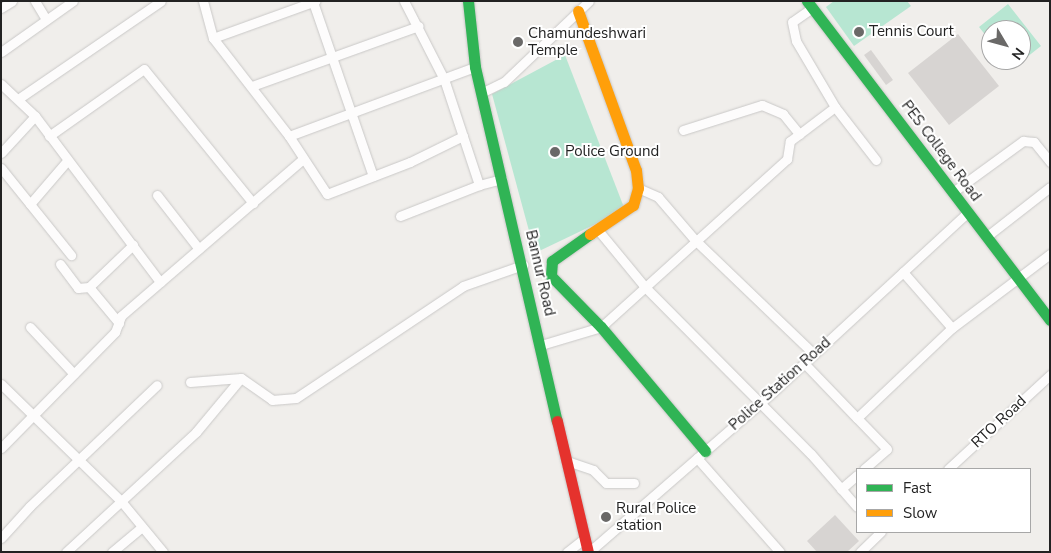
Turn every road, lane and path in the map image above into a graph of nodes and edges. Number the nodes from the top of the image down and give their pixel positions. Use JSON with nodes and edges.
{"nodes":[{"id":1,"x":12,"y":1,"type":"edge"},
{"id":2,"x":35,"y":1,"type":"edge"},
{"id":3,"x":73,"y":1,"type":"edge"},
{"id":4,"x":161,"y":1,"type":"edge"},
{"id":5,"x":404,"y":1,"type":"edge"},
{"id":6,"x":468,"y":1,"type":"edge"},
{"id":7,"x":589,"y":1,"type":"edge"},
{"id":8,"x":205,"y":2,"type":"edge"},
{"id":9,"x":314,"y":2,"type":"edge"},
{"id":10,"x":809,"y":5,"type":"edge"},
{"id":11,"x":1,"y":8,"type":"edge"},
{"id":12,"x":578,"y":11,"type":"junction"},
{"id":13,"x":46,"y":19,"type":"junction"},
{"id":14,"x":419,"y":26,"type":"junction"},
{"id":15,"x":213,"y":38,"type":"junction"},
{"id":16,"x":1,"y":52,"type":"edge"},
{"id":17,"x":332,"y":58,"type":"junction"},
{"id":18,"x":475,"y":68,"type":"junction"},
{"id":19,"x":444,"y":79,"type":"junction"},
{"id":20,"x":1,"y":84,"type":"edge"},
{"id":21,"x":252,"y":86,"type":"junction"},
{"id":22,"x":481,"y":93,"type":"junction"},
{"id":23,"x":18,"y":99,"type":"junction"},
{"id":24,"x":835,"y":107,"type":"junction"},
{"id":25,"x":352,"y":114,"type":"junction"},
{"id":26,"x":35,"y":116,"type":"junction"},
{"id":27,"x":683,"y":130,"type":"dead end"},
{"id":28,"x":799,"y":134,"type":"junction"},
{"id":29,"x":49,"y":136,"type":"junction"},
{"id":30,"x":289,"y":136,"type":"junction"},
{"id":31,"x":463,"y":136,"type":"junction"},
{"id":32,"x":1,"y":153,"type":"edge"},
{"id":33,"x":303,"y":159,"type":"junction"},
{"id":34,"x":876,"y":160,"type":"dead end"},
{"id":35,"x":67,"y":161,"type":"junction"},
{"id":36,"x":1050,"y":162,"type":"edge"},
{"id":37,"x":1,"y":168,"type":"edge"},
{"id":38,"x":373,"y":176,"type":"junction"},
{"id":39,"x":502,"y":179,"type":"junction"},
{"id":40,"x":479,"y":185,"type":"junction"},
{"id":41,"x":1050,"y":187,"type":"edge"},
{"id":42,"x":638,"y":188,"type":"junction"},
{"id":43,"x":953,"y":192,"type":"junction"},
{"id":44,"x":157,"y":195,"type":"dead end"},
{"id":45,"x":253,"y":203,"type":"junction"},
{"id":46,"x":30,"y":204,"type":"junction"},
{"id":47,"x":967,"y":212,"type":"junction"},
{"id":48,"x":400,"y":216,"type":"dead end"},
{"id":49,"x":598,"y":230,"type":"junction"},
{"id":50,"x":986,"y":237,"type":"junction"},
{"id":51,"x":696,"y":240,"type":"junction"},
{"id":52,"x":133,"y":245,"type":"junction"},
{"id":53,"x":199,"y":249,"type":"junction"},
{"id":54,"x":1050,"y":254,"type":"edge"},
{"id":55,"x":71,"y":255,"type":"dead end"},
{"id":56,"x":60,"y":264,"type":"dead end"},
{"id":57,"x":523,"y":265,"type":"junction"},
{"id":58,"x":903,"y":272,"type":"junction"},
{"id":59,"x":1018,"y":277,"type":"junction"},
{"id":60,"x":160,"y":282,"type":"junction"},
{"id":61,"x":89,"y":287,"type":"junction"},
{"id":62,"x":645,"y":287,"type":"junction"},
{"id":63,"x":1050,"y":320,"type":"edge"},
{"id":64,"x":118,"y":323,"type":"junction"},
{"id":65,"x":601,"y":326,"type":"junction"},
{"id":66,"x":30,"y":327,"type":"dead end"},
{"id":67,"x":952,"y":328,"type":"junction"},
{"id":68,"x":541,"y":345,"type":"junction"},
{"id":69,"x":814,"y":354,"type":"junction"},
{"id":70,"x":804,"y":363,"type":"junction"},
{"id":71,"x":74,"y":374,"type":"junction"},
{"id":72,"x":1050,"y":375,"type":"edge"},
{"id":73,"x":241,"y":378,"type":"junction"},
{"id":74,"x":190,"y":382,"type":"dead end"},
{"id":75,"x":1,"y":384,"type":"edge"},
{"id":76,"x":157,"y":385,"type":"dead end"},
{"id":77,"x":759,"y":403,"type":"junction"},
{"id":78,"x":34,"y":415,"type":"junction"},
{"id":79,"x":857,"y":418,"type":"junction"},
{"id":80,"x":1,"y":448,"type":"edge"},
{"id":81,"x":701,"y":455,"type":"junction"},
{"id":82,"x":79,"y":460,"type":"junction"},
{"id":83,"x":567,"y":461,"type":"junction"},
{"id":84,"x":865,"y":468,"type":"edge"},
{"id":85,"x":949,"y":468,"type":"edge"},
{"id":86,"x":856,"y":476,"type":"edge"},
{"id":87,"x":634,"y":483,"type":"dead end"},
{"id":88,"x":842,"y":489,"type":"junction"},
{"id":89,"x":121,"y":501,"type":"junction"},
{"id":90,"x":856,"y":506,"type":"edge"},
{"id":91,"x":142,"y":527,"type":"junction"},
{"id":92,"x":879,"y":533,"type":"edge"},
{"id":93,"x":1,"y":538,"type":"edge"},
{"id":94,"x":585,"y":538,"type":"junction"},
{"id":95,"x":863,"y":551,"type":"edge"},
{"id":96,"x":66,"y":552,"type":"edge"},
{"id":97,"x":112,"y":552,"type":"edge"},
{"id":98,"x":163,"y":552,"type":"edge"},
{"id":99,"x":567,"y":552,"type":"edge"},
{"id":100,"x":589,"y":552,"type":"edge"},
{"id":101,"x":780,"y":552,"type":"edge"}],
"edges":[{"from":1,"to":11,"type":"street"},
{"from":2,"to":13,"type":"street"},
{"from":3,"to":13,"type":"street"},
{"from":4,"to":23,"type":"street"},
{"from":5,"to":14,"type":"street"},
{"from":6,"to":18,"type":"street","name":"Bannur Road"},
{"from":7,"to":12,"type":"street"},
{"from":8,"to":15,"type":"street"},
{"from":9,"to":15,"type":"street"},
{"from":9,"to":17,"type":"street"},
{"from":10,"to":24,"type":"street"},
{"from":10,"to":43,"type":"street","name":"PES College Road"},
{"from":12,"to":22,"type":"street"},
{"from":12,"to":42,"type":"street"},
{"from":13,"to":16,"type":"street"},
{"from":14,"to":17,"type":"street"},
{"from":14,"to":19,"type":"street"},
{"from":15,"to":21,"type":"street"},
{"from":17,"to":21,"type":"street"},
{"from":17,"to":25,"type":"street"},
{"from":18,"to":19,"type":"street"},
{"from":18,"to":22,"type":"street","name":"Bannur Road"},
{"from":19,"to":25,"type":"street"},
{"from":19,"to":31,"type":"street"},
{"from":20,"to":23,"type":"street"},
{"from":21,"to":30,"type":"street"},
{"from":22,"to":39,"type":"street","name":"Bannur Road"},
{"from":23,"to":26,"type":"street"},
{"from":24,"to":28,"type":"street"},
{"from":24,"to":34,"type":"street"},
{"from":25,"to":30,"type":"street"},
{"from":25,"to":38,"type":"street"},
{"from":26,"to":29,"type":"street"},
{"from":26,"to":32,"type":"street"},
{"from":27,"to":28,"type":"street"},
{"from":28,"to":51,"type":"street"},
{"from":29,"to":35,"type":"street"},
{"from":29,"to":45,"type":"street"},
{"from":30,"to":33,"type":"street"},
{"from":31,"to":38,"type":"street"},
{"from":31,"to":40,"type":"street"},
{"from":33,"to":38,"type":"street"},
{"from":33,"to":45,"type":"street"},
{"from":35,"to":46,"type":"street"},
{"from":35,"to":52,"type":"street"},
{"from":36,"to":43,"type":"street"},
{"from":37,"to":46,"type":"street"},
{"from":39,"to":40,"type":"street"},
{"from":39,"to":57,"type":"street","name":"Bannur Road"},
{"from":40,"to":48,"type":"street"},
{"from":41,"to":50,"type":"street"},
{"from":42,"to":49,"type":"street"},
{"from":42,"to":51,"type":"street"},
{"from":43,"to":47,"type":"street","name":"PES College Road"},
{"from":44,"to":53,"type":"street"},
{"from":45,"to":53,"type":"street"},
{"from":46,"to":55,"type":"street"},
{"from":47,"to":50,"type":"street","name":"PES College Road"},
{"from":47,"to":58,"type":"street","name":"Police Station Road"},
{"from":49,"to":62,"type":"street"},
{"from":49,"to":65,"type":"street"},
{"from":50,"to":59,"type":"street","name":"PES College Road"},
{"from":51,"to":62,"type":"street"},
{"from":51,"to":69,"type":"street"},
{"from":52,"to":60,"type":"street"},
{"from":52,"to":61,"type":"street"},
{"from":53,"to":60,"type":"street"},
{"from":54,"to":59,"type":"street"},
{"from":56,"to":61,"type":"street"},
{"from":57,"to":68,"type":"street","name":"Bannur Road"},
{"from":57,"to":73,"type":"street"},
{"from":58,"to":67,"type":"street"},
{"from":58,"to":69,"type":"street","name":"Police Station Road"},
{"from":59,"to":63,"type":"street","name":"PES College Road"},
{"from":59,"to":67,"type":"street"},
{"from":60,"to":64,"type":"street"},
{"from":61,"to":64,"type":"street"},
{"from":62,"to":65,"type":"street"},
{"from":62,"to":77,"type":"street"},
{"from":64,"to":71,"type":"street"},
{"from":65,"to":68,"type":"street"},
{"from":65,"to":81,"type":"street"},
{"from":66,"to":71,"type":"street"},
{"from":67,"to":79,"type":"street"},
{"from":68,"to":83,"type":"street","name":"Bannur Road"},
{"from":69,"to":70,"type":"street","name":"Police Station Road"},
{"from":70,"to":77,"type":"street","name":"Police Station Road"},
{"from":70,"to":79,"type":"street"},
{"from":71,"to":78,"type":"street"},
{"from":72,"to":85,"type":"street","name":"RTO Road"},
{"from":73,"to":74,"type":"street"},
{"from":73,"to":89,"type":"street"},
{"from":75,"to":78,"type":"street"},
{"from":76,"to":82,"type":"street"},
{"from":77,"to":81,"type":"street","name":"Police Station Road"},
{"from":77,"to":88,"type":"street"},
{"from":78,"to":80,"type":"street"},
{"from":78,"to":82,"type":"street"},
{"from":79,"to":84,"type":"street"},
{"from":81,"to":100,"type":"street","name":"Police Station Road"},
{"from":81,"to":101,"type":"street"},
{"from":82,"to":89,"type":"street"},
{"from":82,"to":93,"type":"street"},
{"from":83,"to":87,"type":"street"},
{"from":83,"to":94,"type":"street","name":"Bannur Road"},
{"from":86,"to":88,"type":"street"},
{"from":88,"to":90,"type":"street"},
{"from":89,"to":91,"type":"street"},
{"from":89,"to":96,"type":"street"},
{"from":91,"to":97,"type":"street"},
{"from":91,"to":98,"type":"street"},
{"from":92,"to":95,"type":"street"},
{"from":94,"to":99,"type":"street"},
{"from":94,"to":100,"type":"street","name":"Bannur Road"}]}
